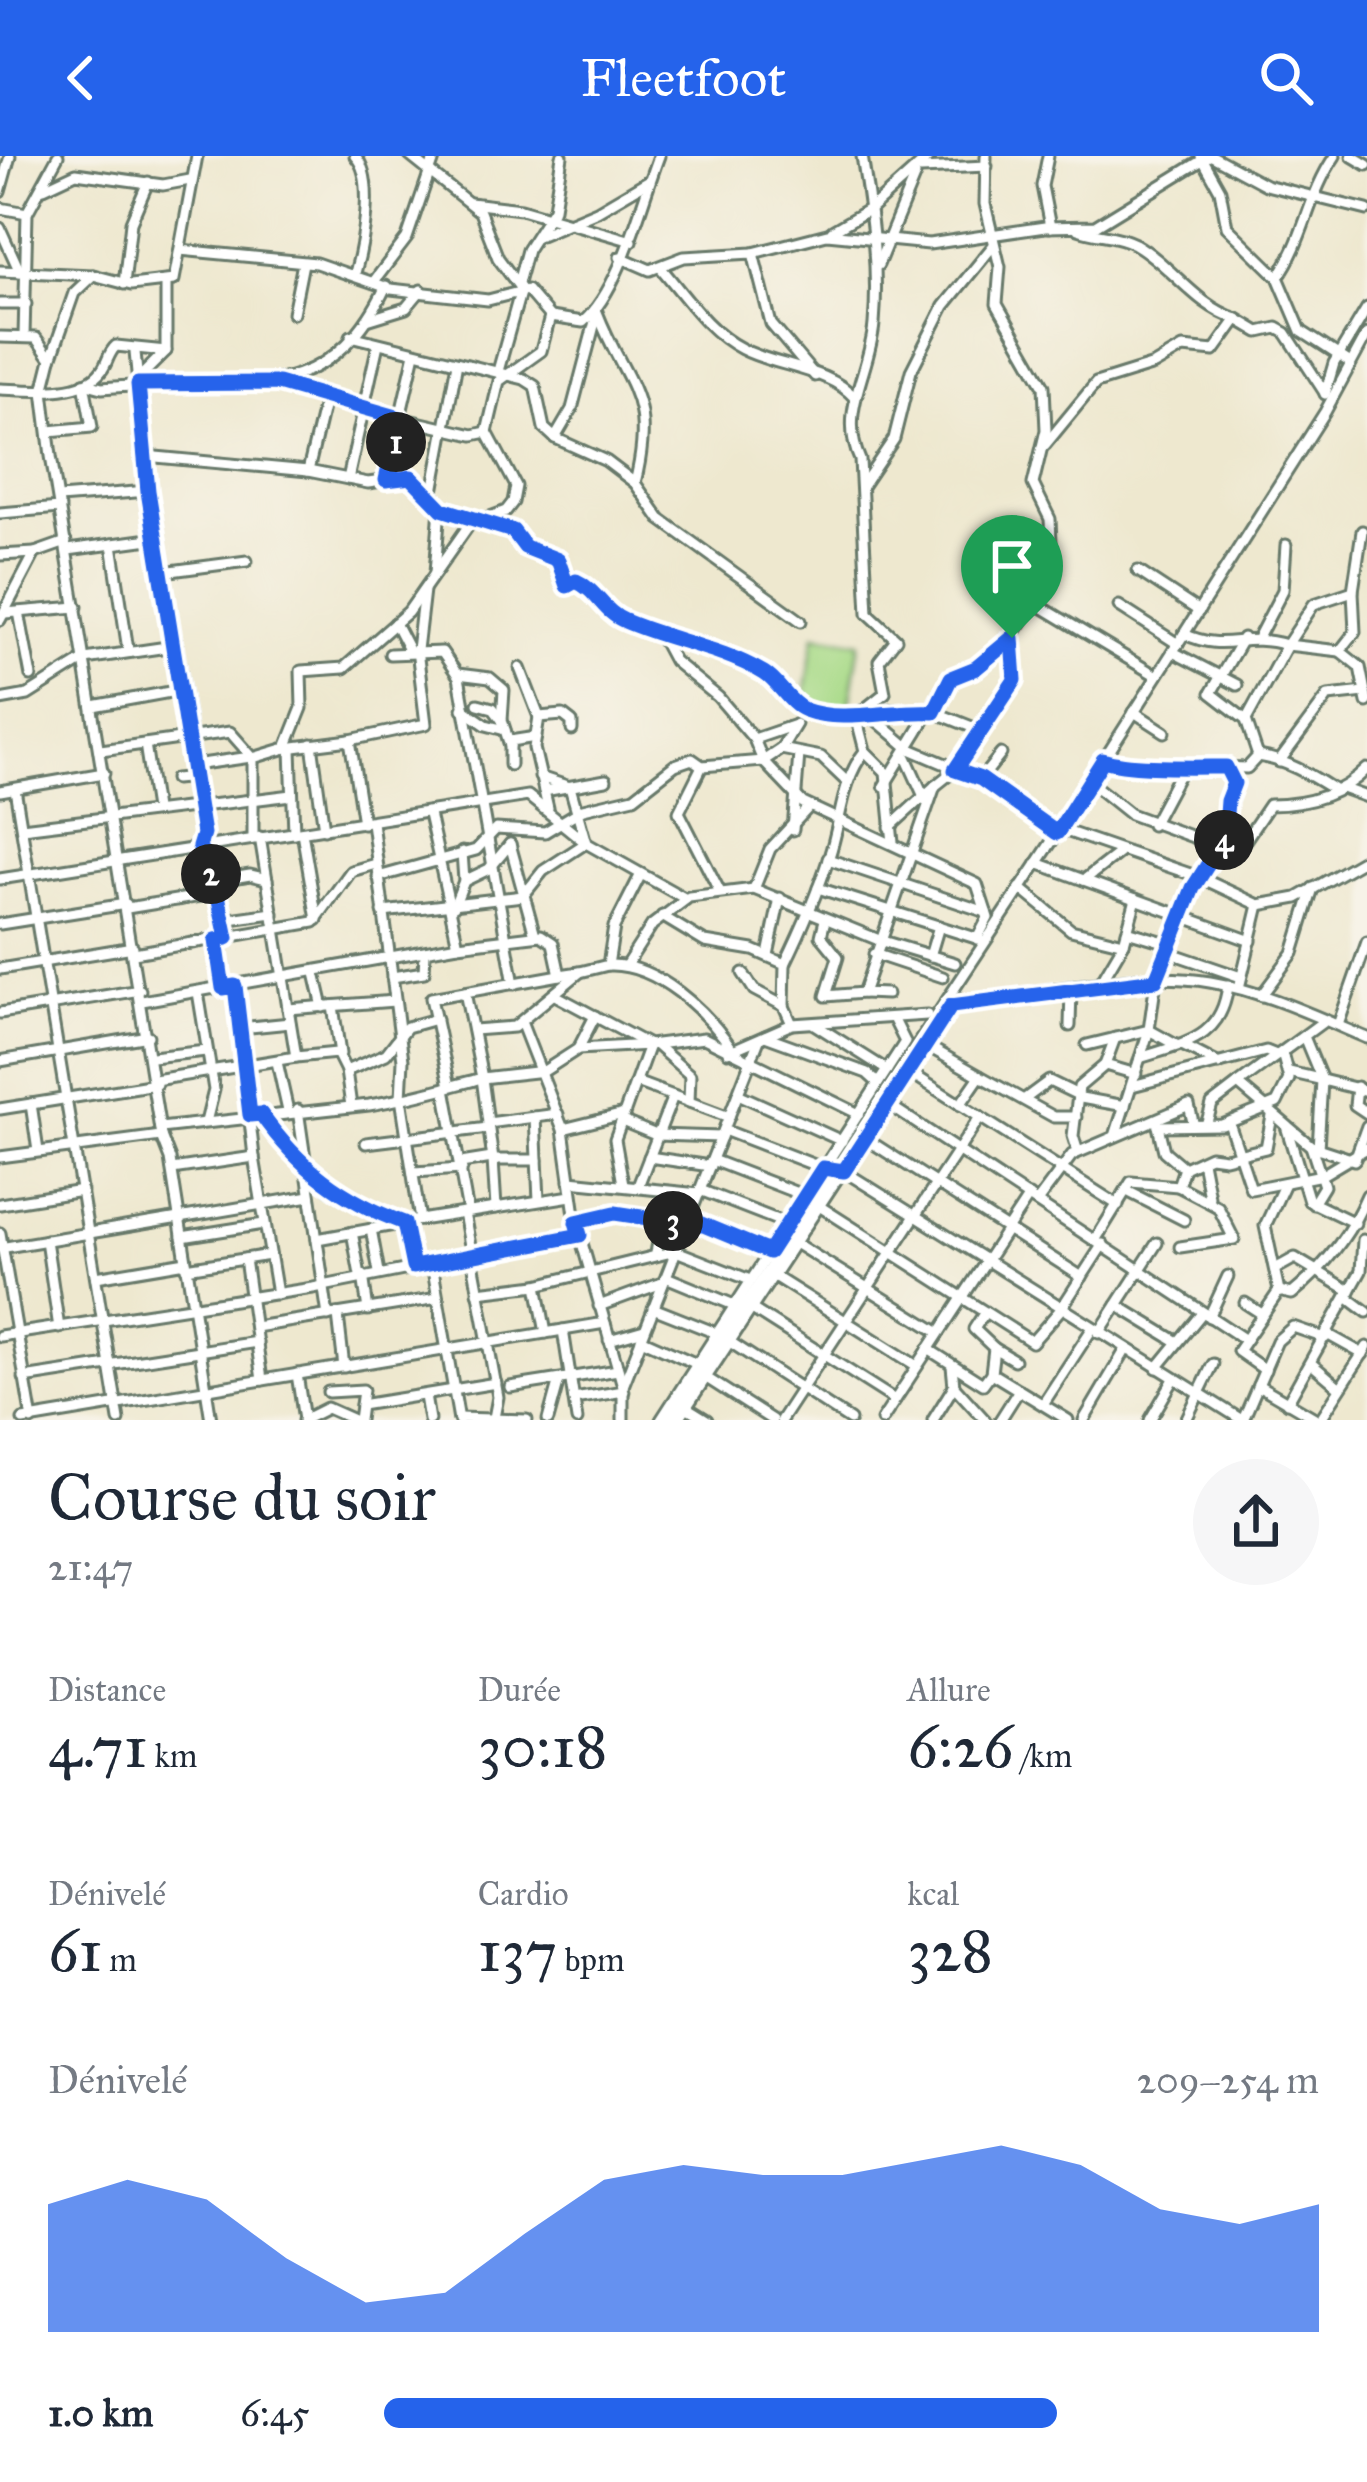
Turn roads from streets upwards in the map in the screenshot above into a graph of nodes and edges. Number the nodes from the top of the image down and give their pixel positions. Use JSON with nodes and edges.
{"nodes":[{"id":1,"x":10,"y":156,"type":"edge"},
{"id":2,"x":59,"y":156,"type":"edge"},
{"id":3,"x":196,"y":156,"type":"edge"},
{"id":4,"x":355,"y":156,"type":"edge"},
{"id":5,"x":410,"y":156,"type":"edge"},
{"id":6,"x":435,"y":156,"type":"edge"},
{"id":7,"x":562,"y":156,"type":"edge"},
{"id":8,"x":658,"y":156,"type":"edge"},
{"id":9,"x":862,"y":156,"type":"edge"},
{"id":10,"x":930,"y":156,"type":"edge"},
{"id":11,"x":1048,"y":156,"type":"edge"},
{"id":12,"x":1335,"y":156,"type":"edge"},
{"id":13,"x":1207,"y":157,"type":"edge"},
{"id":14,"x":987,"y":161,"type":"edge"},
{"id":15,"x":1225,"y":161,"type":"edge"},
{"id":16,"x":919,"y":171,"type":"junction"},
{"id":17,"x":76,"y":173,"type":"junction"},
{"id":18,"x":429,"y":174,"type":"junction"},
{"id":19,"x":190,"y":180,"type":"junction"},
{"id":20,"x":650,"y":180,"type":"junction"},
{"id":21,"x":148,"y":182,"type":"junction"},
{"id":22,"x":44,"y":189,"type":"junction"},
{"id":23,"x":1220,"y":190,"type":"junction"},
{"id":24,"x":0,"y":192,"type":"edge"},
{"id":25,"x":1310,"y":195,"type":"junction"},
{"id":26,"x":470,"y":203,"type":"junction"},
{"id":27,"x":873,"y":207,"type":"junction"},
{"id":28,"x":0,"y":208,"type":"edge"},
{"id":29,"x":1367,"y":210,"type":"edge"},
{"id":30,"x":27,"y":213,"type":"junction"},
{"id":31,"x":549,"y":218,"type":"junction"},
{"id":32,"x":567,"y":221,"type":"junction"},
{"id":33,"x":1050,"y":226,"type":"junction"},
{"id":34,"x":1073,"y":227,"type":"junction"},
{"id":35,"x":0,"y":228,"type":"edge"},
{"id":36,"x":827,"y":234,"type":"junction"},
{"id":37,"x":536,"y":238,"type":"junction"},
{"id":38,"x":993,"y":239,"type":"junction"},
{"id":39,"x":632,"y":241,"type":"junction"},
{"id":40,"x":880,"y":243,"type":"junction"},
{"id":41,"x":180,"y":250,"type":"junction"},
{"id":42,"x":753,"y":253,"type":"junction"},
{"id":43,"x":10,"y":254,"type":"junction"},
{"id":44,"x":620,"y":256,"type":"junction"},
{"id":45,"x":303,"y":263,"type":"junction"},
{"id":46,"x":0,"y":268,"type":"edge"},
{"id":47,"x":662,"y":268,"type":"junction"},
{"id":48,"x":23,"y":272,"type":"junction"},
{"id":49,"x":355,"y":273,"type":"junction"},
{"id":50,"x":93,"y":275,"type":"junction"},
{"id":51,"x":1278,"y":278,"type":"junction"},
{"id":52,"x":166,"y":283,"type":"junction"},
{"id":53,"x":381,"y":283,"type":"junction"},
{"id":54,"x":124,"y":284,"type":"junction"},
{"id":55,"x":520,"y":286,"type":"junction"},
{"id":56,"x":421,"y":290,"type":"junction"},
{"id":57,"x":0,"y":304,"type":"edge"},
{"id":58,"x":26,"y":304,"type":"junction"},
{"id":59,"x":1367,"y":308,"type":"edge"},
{"id":60,"x":598,"y":309,"type":"junction"},
{"id":61,"x":293,"y":313,"type":"dead end"},
{"id":62,"x":550,"y":317,"type":"junction"},
{"id":63,"x":1237,"y":319,"type":"junction"},
{"id":64,"x":367,"y":320,"type":"junction"},
{"id":65,"x":588,"y":325,"type":"junction"},
{"id":66,"x":606,"y":333,"type":"junction"},
{"id":67,"x":1367,"y":334,"type":"edge"},
{"id":68,"x":0,"y":337,"type":"edge"},
{"id":69,"x":24,"y":337,"type":"junction"},
{"id":70,"x":351,"y":337,"type":"junction"},
{"id":71,"x":378,"y":344,"type":"junction"},
{"id":72,"x":166,"y":351,"type":"junction"},
{"id":73,"x":135,"y":352,"type":"junction"},
{"id":74,"x":415,"y":353,"type":"junction"},
{"id":75,"x":538,"y":354,"type":"junction"},
{"id":76,"x":1338,"y":355,"type":"junction"},
{"id":77,"x":51,"y":358,"type":"junction"},
{"id":78,"x":1349,"y":362,"type":"junction"},
{"id":79,"x":458,"y":363,"type":"junction"},
{"id":80,"x":502,"y":373,"type":"junction"},
{"id":81,"x":815,"y":376,"type":"junction"},
{"id":82,"x":138,"y":381,"type":"junction"},
{"id":83,"x":84,"y":383,"type":"junction"},
{"id":84,"x":278,"y":383,"type":"junction"},
{"id":85,"x":535,"y":386,"type":"junction"},
{"id":86,"x":0,"y":389,"type":"edge"},
{"id":87,"x":43,"y":391,"type":"junction"},
{"id":88,"x":1325,"y":393,"type":"junction"},
{"id":89,"x":855,"y":398,"type":"junction"},
{"id":90,"x":325,"y":399,"type":"junction"},
{"id":91,"x":363,"y":410,"type":"junction"},
{"id":92,"x":1325,"y":412,"type":"junction"},
{"id":93,"x":400,"y":418,"type":"junction"},
{"id":94,"x":448,"y":428,"type":"junction"},
{"id":95,"x":49,"y":431,"type":"junction"},
{"id":96,"x":487,"y":432,"type":"junction"},
{"id":97,"x":555,"y":438,"type":"junction"},
{"id":98,"x":1042,"y":450,"type":"junction"},
{"id":99,"x":145,"y":457,"type":"junction"},
{"id":100,"x":308,"y":471,"type":"junction"},
{"id":101,"x":349,"y":479,"type":"junction"},
{"id":102,"x":386,"y":480,"type":"junction"},
{"id":103,"x":635,"y":482,"type":"junction"},
{"id":104,"x":861,"y":490,"type":"junction"},
{"id":105,"x":148,"y":491,"type":"junction"},
{"id":106,"x":432,"y":497,"type":"junction"},
{"id":107,"x":59,"y":503,"type":"junction"},
{"id":108,"x":440,"y":507,"type":"junction"},
{"id":109,"x":0,"y":513,"type":"edge"},
{"id":110,"x":478,"y":519,"type":"junction"},
{"id":111,"x":1362,"y":531,"type":"dead end"},
{"id":112,"x":157,"y":538,"type":"junction"},
{"id":113,"x":112,"y":544,"type":"junction"},
{"id":114,"x":1286,"y":545,"type":"dead end"},
{"id":115,"x":67,"y":546,"type":"junction"},
{"id":116,"x":35,"y":553,"type":"junction"},
{"id":117,"x":0,"y":555,"type":"edge"},
{"id":118,"x":247,"y":561,"type":"dead end"},
{"id":119,"x":163,"y":572,"type":"junction"},
{"id":120,"x":1138,"y":572,"type":"dead end"},
{"id":121,"x":435,"y":575,"type":"junction"},
{"id":122,"x":424,"y":590,"type":"junction"},
{"id":123,"x":1353,"y":591,"type":"junction"},
{"id":124,"x":1035,"y":603,"type":"junction"},
{"id":125,"x":1119,"y":606,"type":"dead end"},
{"id":126,"x":77,"y":607,"type":"junction"},
{"id":127,"x":1199,"y":611,"type":"junction"},
{"id":128,"x":19,"y":612,"type":"junction"},
{"id":129,"x":2,"y":616,"type":"edge"},
{"id":130,"x":801,"y":621,"type":"dead end"},
{"id":131,"x":395,"y":623,"type":"junction"},
{"id":132,"x":659,"y":632,"type":"junction"},
{"id":133,"x":1259,"y":636,"type":"junction"},
{"id":134,"x":1012,"y":638,"type":"junction"},
{"id":135,"x":1243,"y":638,"type":"junction"},
{"id":136,"x":1353,"y":640,"type":"junction"},
{"id":137,"x":1178,"y":643,"type":"junction"},
{"id":138,"x":1287,"y":644,"type":"junction"},
{"id":139,"x":174,"y":646,"type":"junction"},
{"id":140,"x":392,"y":648,"type":"dead end"},
{"id":141,"x":128,"y":650,"type":"junction"},
{"id":142,"x":410,"y":650,"type":"junction"},
{"id":143,"x":1340,"y":651,"type":"junction"},
{"id":144,"x":85,"y":659,"type":"junction"},
{"id":145,"x":1358,"y":664,"type":"junction"},
{"id":146,"x":520,"y":668,"type":"dead end"},
{"id":147,"x":458,"y":674,"type":"junction"},
{"id":148,"x":31,"y":676,"type":"dead end"},
{"id":149,"x":1157,"y":676,"type":"junction"},
{"id":150,"x":1219,"y":679,"type":"junction"},
{"id":151,"x":1237,"y":686,"type":"dead end"},
{"id":152,"x":181,"y":690,"type":"junction"},
{"id":153,"x":885,"y":693,"type":"junction"},
{"id":154,"x":1366,"y":697,"type":"edge"},
{"id":155,"x":0,"y":700,"type":"edge"},
{"id":156,"x":478,"y":704,"type":"dead end"},
{"id":157,"x":93,"y":706,"type":"junction"},
{"id":158,"x":801,"y":708,"type":"junction"},
{"id":159,"x":463,"y":709,"type":"junction"},
{"id":160,"x":890,"y":709,"type":"junction"},
{"id":161,"x":934,"y":712,"type":"junction"},
{"id":162,"x":1134,"y":712,"type":"junction"},
{"id":163,"x":868,"y":713,"type":"junction"},
{"id":164,"x":856,"y":716,"type":"junction"},
{"id":165,"x":539,"y":717,"type":"junction"},
{"id":166,"x":1246,"y":720,"type":"junction"},
{"id":167,"x":796,"y":724,"type":"junction"},
{"id":168,"x":503,"y":725,"type":"junction"},
{"id":169,"x":884,"y":727,"type":"junction"},
{"id":170,"x":572,"y":730,"type":"dead end"},
{"id":171,"x":982,"y":731,"type":"junction"},
{"id":172,"x":1166,"y":732,"type":"dead end"},
{"id":173,"x":536,"y":736,"type":"junction"},
{"id":174,"x":190,"y":738,"type":"junction"},
{"id":175,"x":754,"y":739,"type":"junction"},
{"id":176,"x":350,"y":740,"type":"junction"},
{"id":177,"x":145,"y":744,"type":"junction"},
{"id":178,"x":312,"y":744,"type":"junction"},
{"id":179,"x":510,"y":746,"type":"junction"},
{"id":180,"x":288,"y":748,"type":"junction"},
{"id":181,"x":781,"y":749,"type":"junction"},
{"id":182,"x":101,"y":750,"type":"junction"},
{"id":183,"x":865,"y":751,"type":"junction"},
{"id":184,"x":908,"y":753,"type":"junction"},
{"id":185,"x":799,"y":754,"type":"junction"},
{"id":186,"x":1001,"y":754,"type":"dead end"},
{"id":187,"x":1258,"y":756,"type":"junction"},
{"id":188,"x":252,"y":758,"type":"junction"},
{"id":189,"x":1103,"y":760,"type":"junction"},
{"id":190,"x":763,"y":761,"type":"junction"},
{"id":191,"x":1279,"y":762,"type":"junction"},
{"id":192,"x":510,"y":764,"type":"dead end"},
{"id":193,"x":1184,"y":765,"type":"junction"},
{"id":194,"x":702,"y":766,"type":"junction"},
{"id":195,"x":1226,"y":767,"type":"junction"},
{"id":196,"x":1367,"y":769,"type":"edge"},
{"id":197,"x":955,"y":770,"type":"junction"},
{"id":198,"x":195,"y":771,"type":"junction"},
{"id":199,"x":104,"y":773,"type":"junction"},
{"id":200,"x":541,"y":777,"type":"junction"},
{"id":201,"x":176,"y":779,"type":"dead end"},
{"id":202,"x":844,"y":779,"type":"junction"},
{"id":203,"x":981,"y":779,"type":"junction"},
{"id":204,"x":606,"y":780,"type":"dead end"},
{"id":205,"x":1090,"y":782,"type":"junction"},
{"id":206,"x":569,"y":786,"type":"junction"},
{"id":207,"x":884,"y":786,"type":"junction"},
{"id":208,"x":16,"y":788,"type":"junction"},
{"id":209,"x":1339,"y":789,"type":"junction"},
{"id":210,"x":0,"y":790,"type":"edge"},
{"id":211,"x":544,"y":791,"type":"junction"},
{"id":212,"x":292,"y":795,"type":"junction"},
{"id":213,"x":795,"y":796,"type":"junction"},
{"id":214,"x":1367,"y":797,"type":"edge"},
{"id":215,"x":253,"y":798,"type":"junction"},
{"id":216,"x":926,"y":802,"type":"junction"},
{"id":217,"x":198,"y":803,"type":"junction"},
{"id":218,"x":480,"y":803,"type":"junction"},
{"id":219,"x":809,"y":807,"type":"junction"},
{"id":220,"x":548,"y":808,"type":"junction"},
{"id":221,"x":155,"y":809,"type":"junction"},
{"id":222,"x":581,"y":811,"type":"junction"},
{"id":223,"x":428,"y":814,"type":"junction"},
{"id":224,"x":112,"y":815,"type":"junction"},
{"id":225,"x":840,"y":820,"type":"junction"},
{"id":226,"x":368,"y":822,"type":"junction"},
{"id":227,"x":562,"y":823,"type":"junction"},
{"id":228,"x":1152,"y":825,"type":"junction"},
{"id":229,"x":891,"y":826,"type":"junction"},
{"id":230,"x":22,"y":828,"type":"junction"},
{"id":231,"x":324,"y":829,"type":"junction"},
{"id":232,"x":793,"y":830,"type":"junction"},
{"id":233,"x":1058,"y":831,"type":"junction"},
{"id":234,"x":298,"y":832,"type":"junction"},
{"id":235,"x":517,"y":833,"type":"junction"},
{"id":236,"x":878,"y":836,"type":"junction"},
{"id":237,"x":256,"y":837,"type":"junction"},
{"id":238,"x":487,"y":840,"type":"junction"},
{"id":239,"x":586,"y":843,"type":"junction"},
{"id":240,"x":892,"y":843,"type":"junction"},
{"id":241,"x":510,"y":844,"type":"junction"},
{"id":242,"x":199,"y":847,"type":"junction"},
{"id":243,"x":909,"y":851,"type":"junction"},
{"id":244,"x":462,"y":852,"type":"junction"},
{"id":245,"x":1218,"y":852,"type":"junction"},
{"id":246,"x":1119,"y":854,"type":"junction"},
{"id":247,"x":1367,"y":857,"type":"edge"},
{"id":248,"x":435,"y":859,"type":"junction"},
{"id":249,"x":119,"y":860,"type":"junction"},
{"id":250,"x":828,"y":860,"type":"junction"},
{"id":251,"x":1037,"y":863,"type":"junction"},
{"id":252,"x":376,"y":864,"type":"junction"},
{"id":253,"x":492,"y":866,"type":"junction"},
{"id":254,"x":30,"y":874,"type":"junction"},
{"id":255,"x":641,"y":874,"type":"junction"},
{"id":256,"x":378,"y":878,"type":"junction"},
{"id":257,"x":1199,"y":878,"type":"junction"},
{"id":258,"x":267,"y":879,"type":"junction"},
{"id":259,"x":0,"y":880,"type":"edge"},
{"id":260,"x":1084,"y":880,"type":"junction"},
{"id":261,"x":464,"y":881,"type":"junction"},
{"id":262,"x":898,"y":884,"type":"junction"},
{"id":263,"x":217,"y":887,"type":"junction"},
{"id":264,"x":818,"y":888,"type":"junction"},
{"id":265,"x":1020,"y":888,"type":"junction"},
{"id":266,"x":1313,"y":888,"type":"junction"},
{"id":267,"x":754,"y":889,"type":"junction"},
{"id":268,"x":720,"y":892,"type":"junction"},
{"id":269,"x":523,"y":896,"type":"junction"},
{"id":270,"x":498,"y":898,"type":"junction"},
{"id":271,"x":780,"y":898,"type":"junction"},
{"id":272,"x":686,"y":899,"type":"junction"},
{"id":273,"x":1136,"y":899,"type":"junction"},
{"id":274,"x":1291,"y":900,"type":"junction"},
{"id":275,"x":1258,"y":905,"type":"junction"},
{"id":276,"x":126,"y":906,"type":"junction"},
{"id":277,"x":454,"y":906,"type":"junction"},
{"id":278,"x":888,"y":910,"type":"junction"},
{"id":279,"x":383,"y":912,"type":"junction"},
{"id":280,"x":808,"y":912,"type":"junction"},
{"id":281,"x":986,"y":912,"type":"junction"},
{"id":282,"x":272,"y":913,"type":"junction"},
{"id":283,"x":1306,"y":913,"type":"junction"},
{"id":284,"x":1182,"y":915,"type":"junction"},
{"id":285,"x":662,"y":916,"type":"junction"},
{"id":286,"x":38,"y":918,"type":"junction"},
{"id":287,"x":224,"y":920,"type":"junction"},
{"id":288,"x":317,"y":920,"type":"junction"},
{"id":289,"x":825,"y":920,"type":"junction"},
{"id":290,"x":0,"y":924,"type":"edge"},
{"id":291,"x":939,"y":926,"type":"junction"},
{"id":292,"x":275,"y":931,"type":"junction"},
{"id":293,"x":535,"y":935,"type":"junction"},
{"id":294,"x":1126,"y":937,"type":"junction"},
{"id":295,"x":221,"y":939,"type":"junction"},
{"id":296,"x":505,"y":940,"type":"junction"},
{"id":297,"x":879,"y":940,"type":"junction"},
{"id":298,"x":981,"y":940,"type":"junction"},
{"id":299,"x":1251,"y":941,"type":"junction"},
{"id":300,"x":1367,"y":942,"type":"edge"},
{"id":301,"x":458,"y":945,"type":"junction"},
{"id":302,"x":1170,"y":948,"type":"junction"},
{"id":303,"x":133,"y":950,"type":"junction"},
{"id":304,"x":425,"y":953,"type":"junction"},
{"id":305,"x":874,"y":954,"type":"junction"},
{"id":306,"x":768,"y":955,"type":"junction"},
{"id":307,"x":930,"y":956,"type":"junction"},
{"id":308,"x":390,"y":959,"type":"junction"},
{"id":309,"x":45,"y":962,"type":"junction"},
{"id":310,"x":955,"y":963,"type":"dead end"},
{"id":311,"x":627,"y":964,"type":"junction"},
{"id":312,"x":784,"y":964,"type":"junction"},
{"id":313,"x":608,"y":965,"type":"junction"},
{"id":314,"x":0,"y":969,"type":"edge"},
{"id":315,"x":580,"y":972,"type":"junction"},
{"id":316,"x":315,"y":973,"type":"junction"},
{"id":317,"x":743,"y":973,"type":"dead end"},
{"id":318,"x":560,"y":975,"type":"junction"},
{"id":319,"x":944,"y":976,"type":"dead end"},
{"id":320,"x":392,"y":977,"type":"junction"},
{"id":321,"x":283,"y":978,"type":"junction"},
{"id":322,"x":1156,"y":980,"type":"junction"},
{"id":323,"x":514,"y":984,"type":"junction"},
{"id":324,"x":1236,"y":984,"type":"junction"},
{"id":325,"x":1098,"y":986,"type":"junction"},
{"id":326,"x":229,"y":987,"type":"junction"},
{"id":327,"x":1071,"y":989,"type":"junction"},
{"id":328,"x":198,"y":992,"type":"junction"},
{"id":329,"x":465,"y":992,"type":"junction"},
{"id":330,"x":863,"y":993,"type":"junction"},
{"id":331,"x":887,"y":994,"type":"dead end"},
{"id":332,"x":555,"y":995,"type":"junction"},
{"id":333,"x":841,"y":995,"type":"junction"},
{"id":334,"x":141,"y":996,"type":"junction"},
{"id":335,"x":1261,"y":996,"type":"junction"},
{"id":336,"x":395,"y":1001,"type":"junction"},
{"id":337,"x":950,"y":1001,"type":"junction"},
{"id":338,"x":52,"y":1004,"type":"junction"},
{"id":339,"x":328,"y":1006,"type":"junction"},
{"id":340,"x":784,"y":1006,"type":"junction"},
{"id":341,"x":288,"y":1010,"type":"junction"},
{"id":342,"x":0,"y":1012,"type":"edge"},
{"id":343,"x":927,"y":1015,"type":"dead end"},
{"id":344,"x":595,"y":1016,"type":"junction"},
{"id":345,"x":893,"y":1018,"type":"junction"},
{"id":346,"x":436,"y":1019,"type":"junction"},
{"id":347,"x":842,"y":1021,"type":"junction"},
{"id":348,"x":1324,"y":1021,"type":"junction"},
{"id":349,"x":521,"y":1022,"type":"junction"},
{"id":350,"x":290,"y":1023,"type":"junction"},
{"id":351,"x":792,"y":1024,"type":"junction"},
{"id":352,"x":814,"y":1024,"type":"junction"},
{"id":353,"x":1337,"y":1025,"type":"junction"},
{"id":354,"x":1070,"y":1027,"type":"dead end"},
{"id":355,"x":240,"y":1028,"type":"junction"},
{"id":356,"x":473,"y":1030,"type":"junction"},
{"id":357,"x":1149,"y":1030,"type":"junction"},
{"id":358,"x":148,"y":1036,"type":"junction"},
{"id":359,"x":399,"y":1036,"type":"junction"},
{"id":360,"x":762,"y":1038,"type":"junction"},
{"id":361,"x":1115,"y":1038,"type":"junction"},
{"id":362,"x":1367,"y":1038,"type":"edge"},
{"id":363,"x":1305,"y":1039,"type":"junction"},
{"id":364,"x":923,"y":1044,"type":"junction"},
{"id":365,"x":652,"y":1045,"type":"junction"},
{"id":366,"x":1087,"y":1045,"type":"dead end"},
{"id":367,"x":1180,"y":1046,"type":"junction"},
{"id":368,"x":578,"y":1049,"type":"junction"},
{"id":369,"x":59,"y":1051,"type":"junction"},
{"id":370,"x":206,"y":1051,"type":"junction"},
{"id":371,"x":731,"y":1051,"type":"junction"},
{"id":372,"x":1279,"y":1054,"type":"junction"},
{"id":373,"x":340,"y":1055,"type":"junction"},
{"id":374,"x":152,"y":1057,"type":"junction"},
{"id":375,"x":296,"y":1057,"type":"junction"},
{"id":376,"x":1141,"y":1058,"type":"junction"},
{"id":377,"x":0,"y":1060,"type":"edge"},
{"id":378,"x":277,"y":1062,"type":"junction"},
{"id":379,"x":750,"y":1064,"type":"junction"},
{"id":380,"x":1220,"y":1064,"type":"junction"},
{"id":381,"x":1105,"y":1065,"type":"junction"},
{"id":382,"x":243,"y":1066,"type":"junction"},
{"id":383,"x":887,"y":1070,"type":"junction"},
{"id":384,"x":906,"y":1070,"type":"junction"},
{"id":385,"x":346,"y":1071,"type":"junction"},
{"id":386,"x":544,"y":1071,"type":"junction"},
{"id":387,"x":211,"y":1072,"type":"junction"},
{"id":388,"x":1289,"y":1072,"type":"junction"},
{"id":389,"x":980,"y":1076,"type":"junction"},
{"id":390,"x":482,"y":1078,"type":"junction"},
{"id":391,"x":1320,"y":1079,"type":"junction"},
{"id":392,"x":1134,"y":1080,"type":"junction"},
{"id":393,"x":156,"y":1082,"type":"junction"},
{"id":394,"x":636,"y":1082,"type":"junction"},
{"id":395,"x":878,"y":1083,"type":"junction"},
{"id":396,"x":1238,"y":1084,"type":"junction"},
{"id":397,"x":447,"y":1087,"type":"junction"},
{"id":398,"x":1362,"y":1089,"type":"edge"},
{"id":399,"x":738,"y":1094,"type":"junction"},
{"id":400,"x":673,"y":1096,"type":"junction"},
{"id":401,"x":1080,"y":1096,"type":"junction"},
{"id":402,"x":401,"y":1098,"type":"junction"},
{"id":403,"x":1026,"y":1098,"type":"junction"},
{"id":404,"x":67,"y":1099,"type":"junction"},
{"id":405,"x":689,"y":1102,"type":"junction"},
{"id":406,"x":885,"y":1102,"type":"junction"},
{"id":407,"x":31,"y":1104,"type":"junction"},
{"id":408,"x":960,"y":1105,"type":"junction"},
{"id":409,"x":351,"y":1106,"type":"junction"},
{"id":410,"x":1125,"y":1106,"type":"junction"},
{"id":411,"x":0,"y":1109,"type":"edge"},
{"id":412,"x":293,"y":1110,"type":"junction"},
{"id":413,"x":1268,"y":1113,"type":"junction"},
{"id":414,"x":1367,"y":1113,"type":"edge"},
{"id":415,"x":558,"y":1114,"type":"junction"},
{"id":416,"x":256,"y":1115,"type":"junction"},
{"id":417,"x":535,"y":1117,"type":"junction"},
{"id":418,"x":729,"y":1117,"type":"junction"},
{"id":419,"x":863,"y":1117,"type":"junction"},
{"id":420,"x":1076,"y":1117,"type":"junction"},
{"id":421,"x":623,"y":1118,"type":"junction"},
{"id":422,"x":980,"y":1118,"type":"junction"},
{"id":423,"x":206,"y":1122,"type":"junction"},
{"id":424,"x":1193,"y":1122,"type":"junction"},
{"id":425,"x":1207,"y":1122,"type":"junction"},
{"id":426,"x":1157,"y":1123,"type":"junction"},
{"id":427,"x":1229,"y":1124,"type":"junction"},
{"id":428,"x":488,"y":1125,"type":"junction"},
{"id":429,"x":1286,"y":1126,"type":"junction"},
{"id":430,"x":1367,"y":1126,"type":"edge"},
{"id":431,"x":563,"y":1129,"type":"junction"},
{"id":432,"x":160,"y":1132,"type":"junction"},
{"id":433,"x":454,"y":1133,"type":"junction"},
{"id":434,"x":722,"y":1134,"type":"junction"},
{"id":435,"x":656,"y":1135,"type":"junction"},
{"id":436,"x":407,"y":1136,"type":"junction"},
{"id":437,"x":862,"y":1136,"type":"junction"},
{"id":438,"x":1115,"y":1136,"type":"junction"},
{"id":439,"x":366,"y":1143,"type":"dead end"},
{"id":440,"x":846,"y":1143,"type":"junction"},
{"id":441,"x":74,"y":1146,"type":"junction"},
{"id":442,"x":1364,"y":1146,"type":"edge"},
{"id":443,"x":1318,"y":1149,"type":"junction"},
{"id":444,"x":960,"y":1150,"type":"junction"},
{"id":445,"x":38,"y":1151,"type":"junction"},
{"id":446,"x":1078,"y":1152,"type":"junction"},
{"id":447,"x":1240,"y":1153,"type":"junction"},
{"id":448,"x":0,"y":1156,"type":"edge"},
{"id":449,"x":254,"y":1156,"type":"junction"},
{"id":450,"x":303,"y":1157,"type":"junction"},
{"id":451,"x":649,"y":1157,"type":"junction"},
{"id":452,"x":493,"y":1159,"type":"junction"},
{"id":453,"x":1355,"y":1159,"type":"junction"},
{"id":454,"x":537,"y":1160,"type":"junction"},
{"id":455,"x":1202,"y":1162,"type":"junction"},
{"id":456,"x":711,"y":1163,"type":"junction"},
{"id":457,"x":461,"y":1166,"type":"junction"},
{"id":458,"x":1060,"y":1167,"type":"junction"},
{"id":459,"x":1184,"y":1168,"type":"junction"},
{"id":460,"x":172,"y":1169,"type":"junction"},
{"id":461,"x":1330,"y":1169,"type":"junction"},
{"id":462,"x":835,"y":1170,"type":"junction"},
{"id":463,"x":414,"y":1172,"type":"junction"},
{"id":464,"x":1300,"y":1179,"type":"junction"},
{"id":465,"x":570,"y":1181,"type":"junction"},
{"id":466,"x":623,"y":1184,"type":"junction"},
{"id":467,"x":1285,"y":1184,"type":"junction"},
{"id":468,"x":939,"y":1185,"type":"junction"},
{"id":469,"x":638,"y":1186,"type":"junction"},
{"id":470,"x":1178,"y":1186,"type":"junction"},
{"id":471,"x":82,"y":1191,"type":"junction"},
{"id":472,"x":1126,"y":1191,"type":"junction"},
{"id":473,"x":699,"y":1192,"type":"junction"},
{"id":474,"x":1367,"y":1195,"type":"edge"},
{"id":475,"x":310,"y":1196,"type":"junction"},
{"id":476,"x":572,"y":1196,"type":"junction"},
{"id":477,"x":1033,"y":1199,"type":"junction"},
{"id":478,"x":1210,"y":1199,"type":"junction"},
{"id":479,"x":539,"y":1201,"type":"junction"},
{"id":480,"x":813,"y":1202,"type":"junction"},
{"id":481,"x":261,"y":1203,"type":"junction"},
{"id":482,"x":0,"y":1204,"type":"edge"},
{"id":483,"x":1313,"y":1204,"type":"junction"},
{"id":484,"x":1118,"y":1205,"type":"junction"},
{"id":485,"x":496,"y":1208,"type":"junction"},
{"id":486,"x":466,"y":1213,"type":"junction"},
{"id":487,"x":917,"y":1216,"type":"junction"},
{"id":488,"x":179,"y":1219,"type":"junction"},
{"id":489,"x":421,"y":1220,"type":"junction"},
{"id":490,"x":662,"y":1220,"type":"junction"},
{"id":491,"x":1184,"y":1220,"type":"dead end"},
{"id":492,"x":688,"y":1221,"type":"junction"},
{"id":493,"x":576,"y":1222,"type":"junction"},
{"id":494,"x":404,"y":1223,"type":"junction"},
{"id":495,"x":264,"y":1224,"type":"junction"},
{"id":496,"x":793,"y":1226,"type":"junction"},
{"id":497,"x":1006,"y":1228,"type":"junction"},
{"id":498,"x":1353,"y":1228,"type":"junction"},
{"id":499,"x":371,"y":1229,"type":"junction"},
{"id":500,"x":352,"y":1232,"type":"junction"},
{"id":501,"x":0,"y":1233,"type":"edge"},
{"id":502,"x":89,"y":1233,"type":"junction"},
{"id":503,"x":580,"y":1235,"type":"junction"},
{"id":504,"x":182,"y":1237,"type":"junction"},
{"id":505,"x":316,"y":1239,"type":"junction"},
{"id":506,"x":46,"y":1240,"type":"junction"},
{"id":507,"x":1365,"y":1241,"type":"edge"},
{"id":508,"x":793,"y":1242,"type":"junction"},
{"id":509,"x":1100,"y":1242,"type":"junction"},
{"id":510,"x":1157,"y":1243,"type":"dead end"},
{"id":511,"x":1180,"y":1247,"type":"dead end"},
{"id":512,"x":1,"y":1248,"type":"edge"},
{"id":513,"x":676,"y":1251,"type":"junction"},
{"id":514,"x":769,"y":1252,"type":"junction"},
{"id":515,"x":893,"y":1252,"type":"junction"},
{"id":516,"x":656,"y":1253,"type":"junction"},
{"id":517,"x":270,"y":1256,"type":"junction"},
{"id":518,"x":472,"y":1256,"type":"junction"},
{"id":519,"x":244,"y":1259,"type":"junction"},
{"id":520,"x":985,"y":1261,"type":"junction"},
{"id":521,"x":432,"y":1264,"type":"junction"},
{"id":522,"x":186,"y":1265,"type":"junction"},
{"id":523,"x":413,"y":1267,"type":"junction"},
{"id":524,"x":1277,"y":1268,"type":"junction"},
{"id":525,"x":590,"y":1270,"type":"junction"},
{"id":526,"x":1140,"y":1270,"type":"junction"},
{"id":527,"x":1315,"y":1270,"type":"junction"},
{"id":528,"x":379,"y":1272,"type":"junction"},
{"id":529,"x":771,"y":1274,"type":"junction"},
{"id":530,"x":362,"y":1275,"type":"junction"},
{"id":531,"x":1228,"y":1276,"type":"dead end"},
{"id":532,"x":96,"y":1277,"type":"junction"},
{"id":533,"x":1082,"y":1277,"type":"junction"},
{"id":534,"x":664,"y":1280,"type":"junction"},
{"id":535,"x":750,"y":1280,"type":"junction"},
{"id":536,"x":324,"y":1285,"type":"junction"},
{"id":537,"x":536,"y":1285,"type":"junction"},
{"id":538,"x":869,"y":1289,"type":"junction"},
{"id":539,"x":1279,"y":1291,"type":"junction"},
{"id":540,"x":5,"y":1292,"type":"edge"},
{"id":541,"x":478,"y":1292,"type":"junction"},
{"id":542,"x":277,"y":1294,"type":"junction"},
{"id":543,"x":1348,"y":1294,"type":"junction"},
{"id":544,"x":962,"y":1296,"type":"junction"},
{"id":545,"x":250,"y":1298,"type":"junction"},
{"id":546,"x":438,"y":1298,"type":"junction"},
{"id":547,"x":1245,"y":1303,"type":"dead end"},
{"id":548,"x":734,"y":1305,"type":"junction"},
{"id":549,"x":1118,"y":1305,"type":"junction"},
{"id":550,"x":599,"y":1306,"type":"junction"},
{"id":551,"x":193,"y":1307,"type":"junction"},
{"id":552,"x":653,"y":1309,"type":"junction"},
{"id":553,"x":752,"y":1309,"type":"junction"},
{"id":554,"x":368,"y":1310,"type":"junction"},
{"id":555,"x":1061,"y":1310,"type":"junction"},
{"id":556,"x":985,"y":1312,"type":"junction"},
{"id":557,"x":1367,"y":1312,"type":"edge"},
{"id":558,"x":1262,"y":1314,"type":"junction"},
{"id":559,"x":333,"y":1315,"type":"junction"},
{"id":560,"x":1205,"y":1315,"type":"junction"},
{"id":561,"x":103,"y":1322,"type":"junction"},
{"id":562,"x":847,"y":1322,"type":"junction"},
{"id":563,"x":604,"y":1323,"type":"junction"},
{"id":564,"x":255,"y":1327,"type":"junction"},
{"id":565,"x":1253,"y":1327,"type":"junction"},
{"id":566,"x":59,"y":1328,"type":"junction"},
{"id":567,"x":563,"y":1330,"type":"junction"},
{"id":568,"x":1096,"y":1330,"type":"junction"},
{"id":569,"x":938,"y":1332,"type":"junction"},
{"id":570,"x":545,"y":1333,"type":"junction"},
{"id":571,"x":716,"y":1333,"type":"junction"},
{"id":572,"x":16,"y":1334,"type":"junction"},
{"id":573,"x":643,"y":1334,"type":"junction"},
{"id":574,"x":0,"y":1336,"type":"edge"},
{"id":575,"x":1326,"y":1336,"type":"junction"},
{"id":576,"x":1244,"y":1339,"type":"junction"},
{"id":577,"x":609,"y":1340,"type":"junction"},
{"id":578,"x":1277,"y":1341,"type":"junction"},
{"id":579,"x":257,"y":1342,"type":"junction"},
{"id":580,"x":730,"y":1342,"type":"junction"},
{"id":581,"x":1176,"y":1342,"type":"junction"},
{"id":582,"x":487,"y":1343,"type":"junction"},
{"id":583,"x":199,"y":1348,"type":"junction"},
{"id":584,"x":994,"y":1348,"type":"junction"},
{"id":585,"x":448,"y":1349,"type":"junction"},
{"id":586,"x":928,"y":1349,"type":"junction"},
{"id":587,"x":1126,"y":1349,"type":"junction"},
{"id":588,"x":1365,"y":1351,"type":"edge"},
{"id":589,"x":825,"y":1355,"type":"junction"},
{"id":590,"x":1014,"y":1360,"type":"dead end"},
{"id":591,"x":110,"y":1362,"type":"junction"},
{"id":592,"x":1213,"y":1364,"type":"dead end"},
{"id":593,"x":952,"y":1365,"type":"junction"},
{"id":594,"x":1312,"y":1365,"type":"junction"},
{"id":595,"x":344,"y":1366,"type":"junction"},
{"id":596,"x":917,"y":1366,"type":"junction"},
{"id":597,"x":1157,"y":1368,"type":"junction"},
{"id":598,"x":328,"y":1369,"type":"junction"},
{"id":599,"x":618,"y":1370,"type":"junction"},
{"id":600,"x":1265,"y":1370,"type":"junction"},
{"id":601,"x":701,"y":1372,"type":"junction"},
{"id":602,"x":991,"y":1373,"type":"junction"},
{"id":603,"x":1350,"y":1373,"type":"junction"},
{"id":604,"x":297,"y":1374,"type":"junction"},
{"id":605,"x":24,"y":1378,"type":"junction"},
{"id":606,"x":572,"y":1378,"type":"junction"},
{"id":607,"x":1367,"y":1378,"type":"edge"},
{"id":608,"x":1174,"y":1379,"type":"junction"},
{"id":609,"x":262,"y":1380,"type":"junction"},
{"id":610,"x":559,"y":1380,"type":"junction"},
{"id":611,"x":496,"y":1383,"type":"junction"},
{"id":612,"x":1258,"y":1385,"type":"junction"},
{"id":613,"x":955,"y":1386,"type":"junction"},
{"id":614,"x":510,"y":1387,"type":"dead end"},
{"id":615,"x":1340,"y":1388,"type":"junction"},
{"id":616,"x":623,"y":1389,"type":"junction"},
{"id":617,"x":802,"y":1389,"type":"junction"},
{"id":618,"x":206,"y":1390,"type":"junction"},
{"id":619,"x":454,"y":1390,"type":"junction"},
{"id":620,"x":1019,"y":1390,"type":"junction"},
{"id":621,"x":328,"y":1392,"type":"junction"},
{"id":622,"x":1196,"y":1392,"type":"junction"},
{"id":623,"x":425,"y":1396,"type":"junction"},
{"id":624,"x":574,"y":1399,"type":"junction"},
{"id":625,"x":895,"y":1400,"type":"junction"},
{"id":626,"x":1288,"y":1403,"type":"junction"},
{"id":627,"x":1042,"y":1404,"type":"junction"},
{"id":628,"x":116,"y":1405,"type":"junction"},
{"id":629,"x":361,"y":1406,"type":"junction"},
{"id":630,"x":686,"y":1407,"type":"junction"},
{"id":631,"x":326,"y":1408,"type":"junction"},
{"id":632,"x":494,"y":1418,"type":"edge"},
{"id":633,"x":459,"y":1419,"type":"edge"},
{"id":634,"x":520,"y":1419,"type":"edge"},
{"id":635,"x":29,"y":1420,"type":"edge"},
{"id":636,"x":119,"y":1420,"type":"edge"},
{"id":637,"x":211,"y":1420,"type":"edge"},
{"id":638,"x":304,"y":1420,"type":"edge"},
{"id":639,"x":357,"y":1420,"type":"edge"},
{"id":640,"x":429,"y":1420,"type":"edge"},
{"id":641,"x":548,"y":1420,"type":"edge"},
{"id":642,"x":577,"y":1420,"type":"edge"},
{"id":643,"x":623,"y":1420,"type":"edge"},
{"id":644,"x":665,"y":1420,"type":"edge"},
{"id":645,"x":678,"y":1420,"type":"edge"},
{"id":646,"x":706,"y":1420,"type":"edge"},
{"id":647,"x":776,"y":1420,"type":"edge"},
{"id":648,"x":850,"y":1420,"type":"edge"},
{"id":649,"x":882,"y":1420,"type":"edge"},
{"id":650,"x":934,"y":1420,"type":"edge"},
{"id":651,"x":985,"y":1420,"type":"edge"},
{"id":652,"x":1000,"y":1420,"type":"edge"},
{"id":653,"x":1068,"y":1420,"type":"edge"},
{"id":654,"x":1084,"y":1420,"type":"edge"},
{"id":655,"x":1150,"y":1420,"type":"edge"},
{"id":656,"x":1186,"y":1420,"type":"edge"},
{"id":657,"x":1242,"y":1420,"type":"edge"},
{"id":658,"x":1319,"y":1420,"type":"edge"}],
"edges":[{"from":1,"to":24,"type":"street"},
{"from":2,"to":17,"type":"street"},
{"from":2,"to":22,"type":"street"},
{"from":3,"to":19,"type":"street"},
{"from":4,"to":49,"type":"street"},
{"from":5,"to":18,"type":"street"},
{"from":6,"to":18,"type":"street"},
{"from":7,"to":31,"type":"street"},
{"from":8,"to":20,"type":"street"},
{"from":9,"to":27,"type":"street"},
{"from":10,"to":16,"type":"street"},
{"from":11,"to":33,"type":"street"},
{"from":12,"to":25,"type":"street"},
{"from":13,"to":15,"type":"street"},
{"from":13,"to":23,"type":"street"},
{"from":13,"to":34,"type":"street"},
{"from":14,"to":16,"type":"street"},
{"from":14,"to":38,"type":"street"},
{"from":15,"to":23,"type":"street"},
{"from":15,"to":25,"type":"street"},
{"from":16,"to":27,"type":"street"},
{"from":16,"to":40,"type":"street"},
{"from":17,"to":21,"type":"street"},
{"from":17,"to":22,"type":"street"},
{"from":18,"to":26,"type":"street"},
{"from":18,"to":53,"type":"street"},
{"from":19,"to":21,"type":"street"},
{"from":19,"to":41,"type":"street"},
{"from":20,"to":32,"type":"street"},
{"from":20,"to":39,"type":"street"},
{"from":21,"to":54,"type":"street"},
{"from":22,"to":30,"type":"street"},
{"from":23,"to":51,"type":"street"},
{"from":25,"to":29,"type":"street"},
{"from":25,"to":51,"type":"street"},
{"from":26,"to":31,"type":"street"},
{"from":26,"to":55,"type":"street"},
{"from":27,"to":36,"type":"street"},
{"from":27,"to":40,"type":"street"},
{"from":28,"to":30,"type":"street"},
{"from":30,"to":48,"type":"street"},
{"from":31,"to":32,"type":"street"},
{"from":31,"to":37,"type":"street"},
{"from":32,"to":37,"type":"street"},
{"from":32,"to":39,"type":"street"},
{"from":33,"to":34,"type":"street"},
{"from":33,"to":38,"type":"street"},
{"from":34,"to":63,"type":"street"},
{"from":35,"to":43,"type":"street"},
{"from":36,"to":40,"type":"street"},
{"from":36,"to":42,"type":"street"},
{"from":37,"to":55,"type":"street"},
{"from":38,"to":40,"type":"street"},
{"from":38,"to":98,"type":"street"},
{"from":38,"to":104,"type":"street"},
{"from":39,"to":44,"type":"street"},
{"from":40,"to":89,"type":"street"},
{"from":41,"to":45,"type":"street"},
{"from":41,"to":52,"type":"street"},
{"from":42,"to":47,"type":"street"},
{"from":42,"to":81,"type":"street"},
{"from":43,"to":46,"type":"street"},
{"from":43,"to":48,"type":"street"},
{"from":44,"to":47,"type":"street"},
{"from":44,"to":60,"type":"street"},
{"from":45,"to":49,"type":"street"},
{"from":45,"to":61,"type":"street"},
{"from":46,"to":48,"type":"street"},
{"from":47,"to":81,"type":"street"},
{"from":48,"to":50,"type":"street"},
{"from":48,"to":58,"type":"street"},
{"from":49,"to":53,"type":"street"},
{"from":50,"to":54,"type":"street"},
{"from":50,"to":77,"type":"street"},
{"from":51,"to":76,"type":"street"},
{"from":52,"to":54,"type":"street"},
{"from":52,"to":72,"type":"street"},
{"from":53,"to":56,"type":"street"},
{"from":53,"to":64,"type":"street"},
{"from":55,"to":56,"type":"street"},
{"from":55,"to":62,"type":"street"},
{"from":55,"to":80,"type":"street"},
{"from":56,"to":64,"type":"street"},
{"from":57,"to":58,"type":"street"},
{"from":58,"to":69,"type":"street"},
{"from":59,"to":76,"type":"street"},
{"from":60,"to":65,"type":"street"},
{"from":60,"to":66,"type":"street"},
{"from":62,"to":65,"type":"street"},
{"from":62,"to":75,"type":"street"},
{"from":63,"to":88,"type":"street"},
{"from":63,"to":98,"type":"street"},
{"from":64,"to":70,"type":"street"},
{"from":65,"to":66,"type":"street"},
{"from":65,"to":97,"type":"street"},
{"from":66,"to":103,"type":"street"},
{"from":67,"to":78,"type":"street"},
{"from":68,"to":69,"type":"street"},
{"from":69,"to":77,"type":"street"},
{"from":70,"to":71,"type":"street"},
{"from":70,"to":84,"type":"street"},
{"from":71,"to":74,"type":"street"},
{"from":71,"to":91,"type":"street"},
{"from":72,"to":73,"type":"street"},
{"from":72,"to":82,"type":"street"},
{"from":73,"to":82,"type":"street"},
{"from":73,"to":83,"type":"street"},
{"from":74,"to":79,"type":"street"},
{"from":74,"to":93,"type":"street"},
{"from":75,"to":80,"type":"street"},
{"from":75,"to":85,"type":"street"},
{"from":76,"to":78,"type":"street"},
{"from":76,"to":88,"type":"street"},
{"from":77,"to":87,"type":"street"},
{"from":78,"to":92,"type":"street"},
{"from":79,"to":80,"type":"street"},
{"from":79,"to":94,"type":"street"},
{"from":80,"to":85,"type":"street"},
{"from":80,"to":96,"type":"street"},
{"from":81,"to":89,"type":"street"},
{"from":82,"to":83,"type":"street"},
{"from":82,"to":84,"type":"street"},
{"from":82,"to":99,"type":"street"},
{"from":83,"to":87,"type":"street"},
{"from":83,"to":95,"type":"street"},
{"from":84,"to":90,"type":"street"},
{"from":85,"to":97,"type":"street"},
{"from":86,"to":87,"type":"street"},
{"from":87,"to":95,"type":"street"},
{"from":88,"to":92,"type":"street"},
{"from":89,"to":104,"type":"street"},
{"from":90,"to":91,"type":"street"},
{"from":90,"to":100,"type":"street"},
{"from":91,"to":93,"type":"street"},
{"from":91,"to":101,"type":"street"},
{"from":92,"to":127,"type":"street"},
{"from":93,"to":94,"type":"street"},
{"from":93,"to":102,"type":"street"},
{"from":94,"to":96,"type":"street"},
{"from":94,"to":106,"type":"street"},
{"from":95,"to":107,"type":"street"},
{"from":96,"to":110,"type":"street"},
{"from":97,"to":103,"type":"street"},
{"from":98,"to":124,"type":"street"},
{"from":99,"to":100,"type":"street"},
{"from":99,"to":105,"type":"street"},
{"from":100,"to":101,"type":"street"},
{"from":101,"to":102,"type":"street"},
{"from":102,"to":106,"type":"street"},
{"from":103,"to":130,"type":"street"},
{"from":104,"to":153,"type":"street"},
{"from":105,"to":107,"type":"street"},
{"from":105,"to":112,"type":"street"},
{"from":106,"to":108,"type":"street"},
{"from":107,"to":109,"type":"street"},
{"from":107,"to":115,"type":"street"},
{"from":108,"to":110,"type":"street"},
{"from":108,"to":121,"type":"street"},
{"from":110,"to":121,"type":"street"},
{"from":110,"to":132,"type":"street"},
{"from":111,"to":123,"type":"street"},
{"from":112,"to":113,"type":"street"},
{"from":112,"to":119,"type":"street"},
{"from":113,"to":115,"type":"street"},
{"from":113,"to":141,"type":"street"},
{"from":114,"to":133,"type":"street"},
{"from":115,"to":116,"type":"street"},
{"from":115,"to":126,"type":"street"},
{"from":116,"to":117,"type":"street"},
{"from":116,"to":129,"type":"street"},
{"from":118,"to":119,"type":"street"},
{"from":119,"to":139,"type":"street"},
{"from":120,"to":127,"type":"street"},
{"from":121,"to":122,"type":"street"},
{"from":122,"to":131,"type":"street"},
{"from":122,"to":142,"type":"street"},
{"from":123,"to":136,"type":"street"},
{"from":123,"to":138,"type":"street"},
{"from":124,"to":134,"type":"street"},
{"from":124,"to":149,"type":"street"},
{"from":125,"to":137,"type":"street"},
{"from":126,"to":128,"type":"street"},
{"from":126,"to":144,"type":"street"},
{"from":127,"to":137,"type":"street"},
{"from":128,"to":129,"type":"street"},
{"from":128,"to":148,"type":"street"},
{"from":131,"to":142,"type":"street"},
{"from":131,"to":180,"type":"street"},
{"from":132,"to":158,"type":"street"},
{"from":132,"to":175,"type":"street"},
{"from":133,"to":135,"type":"street"},
{"from":133,"to":138,"type":"street"},
{"from":134,"to":161,"type":"street"},
{"from":134,"to":171,"type":"street"},
{"from":135,"to":137,"type":"street"},
{"from":135,"to":150,"type":"street"},
{"from":136,"to":143,"type":"street"},
{"from":136,"to":145,"type":"street"},
{"from":137,"to":149,"type":"street"},
{"from":137,"to":150,"type":"street"},
{"from":138,"to":143,"type":"street"},
{"from":138,"to":166,"type":"street"},
{"from":139,"to":141,"type":"street"},
{"from":139,"to":152,"type":"street"},
{"from":140,"to":142,"type":"street"},
{"from":141,"to":144,"type":"street"},
{"from":142,"to":147,"type":"street"},
{"from":142,"to":176,"type":"street"},
{"from":143,"to":145,"type":"street"},
{"from":144,"to":155,"type":"street"},
{"from":144,"to":157,"type":"street"},
{"from":145,"to":154,"type":"street"},
{"from":146,"to":165,"type":"street"},
{"from":147,"to":159,"type":"street"},
{"from":147,"to":168,"type":"street"},
{"from":149,"to":162,"type":"street"},
{"from":150,"to":151,"type":"street"},
{"from":150,"to":166,"type":"street"},
{"from":152,"to":157,"type":"street"},
{"from":152,"to":174,"type":"street"},
{"from":153,"to":160,"type":"street"},
{"from":153,"to":164,"type":"street"},
{"from":154,"to":191,"type":"street"},
{"from":156,"to":168,"type":"street"},
{"from":157,"to":182,"type":"street"},
{"from":158,"to":164,"type":"street"},
{"from":158,"to":167,"type":"street"},
{"from":159,"to":168,"type":"street"},
{"from":159,"to":218,"type":"street"},
{"from":160,"to":161,"type":"street"},
{"from":160,"to":163,"type":"street"},
{"from":160,"to":169,"type":"street"},
{"from":161,"to":171,"type":"street"},
{"from":161,"to":184,"type":"street"},
{"from":162,"to":172,"type":"street"},
{"from":162,"to":189,"type":"street"},
{"from":163,"to":164,"type":"street"},
{"from":163,"to":169,"type":"street"},
{"from":164,"to":183,"type":"street"},
{"from":165,"to":170,"type":"street"},
{"from":165,"to":173,"type":"street"},
{"from":166,"to":187,"type":"street"},
{"from":167,"to":175,"type":"street"},
{"from":167,"to":181,"type":"street"},
{"from":168,"to":179,"type":"street"},
{"from":169,"to":184,"type":"street"},
{"from":171,"to":197,"type":"street"},
{"from":173,"to":179,"type":"street"},
{"from":173,"to":200,"type":"street"},
{"from":174,"to":177,"type":"street"},
{"from":174,"to":188,"type":"street"},
{"from":174,"to":198,"type":"street"},
{"from":175,"to":190,"type":"street"},
{"from":176,"to":178,"type":"street"},
{"from":176,"to":226,"type":"street"},
{"from":177,"to":182,"type":"street"},
{"from":177,"to":221,"type":"street"},
{"from":178,"to":180,"type":"street"},
{"from":178,"to":231,"type":"street"},
{"from":179,"to":192,"type":"street"},
{"from":180,"to":188,"type":"street"},
{"from":180,"to":212,"type":"street"},
{"from":181,"to":185,"type":"street"},
{"from":181,"to":190,"type":"street"},
{"from":182,"to":199,"type":"street"},
{"from":183,"to":202,"type":"street"},
{"from":183,"to":207,"type":"street"},
{"from":184,"to":197,"type":"street"},
{"from":184,"to":207,"type":"street"},
{"from":184,"to":216,"type":"street"},
{"from":185,"to":202,"type":"street"},
{"from":185,"to":213,"type":"street"},
{"from":186,"to":203,"type":"street"},
{"from":187,"to":191,"type":"street"},
{"from":187,"to":195,"type":"street"},
{"from":188,"to":198,"type":"street"},
{"from":188,"to":215,"type":"street"},
{"from":189,"to":193,"type":"street"},
{"from":189,"to":205,"type":"street"},
{"from":190,"to":194,"type":"street"},
{"from":190,"to":213,"type":"street"},
{"from":191,"to":209,"type":"street"},
{"from":193,"to":195,"type":"street"},
{"from":193,"to":228,"type":"street"},
{"from":194,"to":222,"type":"street"},
{"from":194,"to":268,"type":"street"},
{"from":195,"to":245,"type":"street"},
{"from":196,"to":209,"type":"street"},
{"from":197,"to":203,"type":"street"},
{"from":197,"to":216,"type":"street"},
{"from":198,"to":201,"type":"street"},
{"from":198,"to":217,"type":"street"},
{"from":199,"to":208,"type":"street"},
{"from":199,"to":224,"type":"street"},
{"from":200,"to":206,"type":"street"},
{"from":200,"to":211,"type":"street"},
{"from":202,"to":225,"type":"street"},
{"from":203,"to":233,"type":"street"},
{"from":204,"to":206,"type":"street"},
{"from":205,"to":228,"type":"street"},
{"from":205,"to":233,"type":"street"},
{"from":206,"to":211,"type":"street"},
{"from":206,"to":222,"type":"street"},
{"from":207,"to":229,"type":"street"},
{"from":208,"to":210,"type":"street"},
{"from":208,"to":230,"type":"street"},
{"from":209,"to":214,"type":"street"},
{"from":209,"to":245,"type":"street"},
{"from":211,"to":220,"type":"street"},
{"from":212,"to":215,"type":"street"},
{"from":212,"to":234,"type":"street"},
{"from":213,"to":219,"type":"street"},
{"from":213,"to":232,"type":"street"},
{"from":215,"to":217,"type":"street"},
{"from":215,"to":237,"type":"street"},
{"from":216,"to":229,"type":"street"},
{"from":216,"to":243,"type":"street"},
{"from":217,"to":221,"type":"street"},
{"from":217,"to":242,"type":"street"},
{"from":218,"to":220,"type":"street"},
{"from":218,"to":223,"type":"street"},
{"from":218,"to":238,"type":"street"},
{"from":219,"to":225,"type":"street"},
{"from":219,"to":232,"type":"street"},
{"from":220,"to":227,"type":"street"},
{"from":221,"to":224,"type":"street"},
{"from":222,"to":227,"type":"street"},
{"from":222,"to":239,"type":"street"},
{"from":223,"to":226,"type":"street"},
{"from":223,"to":248,"type":"street"},
{"from":224,"to":230,"type":"street"},
{"from":224,"to":249,"type":"street"},
{"from":225,"to":236,"type":"street"},
{"from":225,"to":250,"type":"street"},
{"from":226,"to":231,"type":"street"},
{"from":226,"to":252,"type":"street"},
{"from":227,"to":235,"type":"street"},
{"from":227,"to":239,"type":"street"},
{"from":228,"to":245,"type":"street"},
{"from":229,"to":236,"type":"street"},
{"from":229,"to":240,"type":"street"},
{"from":230,"to":254,"type":"street"},
{"from":231,"to":234,"type":"street"},
{"from":232,"to":267,"type":"street"},
{"from":233,"to":246,"type":"street"},
{"from":233,"to":251,"type":"street"},
{"from":234,"to":237,"type":"street"},
{"from":234,"to":288,"type":"street"},
{"from":235,"to":238,"type":"street"},
{"from":235,"to":241,"type":"street"},
{"from":236,"to":240,"type":"street"},
{"from":237,"to":242,"type":"street"},
{"from":237,"to":258,"type":"street"},
{"from":238,"to":244,"type":"street"},
{"from":238,"to":253,"type":"street"},
{"from":239,"to":255,"type":"street"},
{"from":239,"to":269,"type":"street"},
{"from":240,"to":243,"type":"street"},
{"from":241,"to":253,"type":"street"},
{"from":241,"to":269,"type":"street"},
{"from":242,"to":249,"type":"street"},
{"from":242,"to":263,"type":"street"},
{"from":243,"to":262,"type":"street"},
{"from":243,"to":281,"type":"street"},
{"from":244,"to":248,"type":"street"},
{"from":244,"to":261,"type":"street"},
{"from":245,"to":257,"type":"street"},
{"from":246,"to":257,"type":"street"},
{"from":246,"to":260,"type":"street"},
{"from":247,"to":266,"type":"street"},
{"from":248,"to":256,"type":"street"},
{"from":248,"to":277,"type":"street"},
{"from":249,"to":254,"type":"street"},
{"from":249,"to":276,"type":"street"},
{"from":250,"to":262,"type":"street"},
{"from":250,"to":264,"type":"street"},
{"from":251,"to":260,"type":"street"},
{"from":251,"to":265,"type":"street"},
{"from":252,"to":256,"type":"street"},
{"from":252,"to":288,"type":"street"},
{"from":253,"to":261,"type":"street"},
{"from":253,"to":270,"type":"street"},
{"from":254,"to":259,"type":"street"},
{"from":254,"to":286,"type":"street"},
{"from":255,"to":272,"type":"street"},
{"from":255,"to":313,"type":"street"},
{"from":256,"to":279,"type":"street"},
{"from":257,"to":275,"type":"street"},
{"from":257,"to":284,"type":"street"},
{"from":258,"to":263,"type":"street"},
{"from":258,"to":282,"type":"street"},
{"from":260,"to":273,"type":"street"},
{"from":261,"to":277,"type":"street"},
{"from":262,"to":278,"type":"street"},
{"from":262,"to":281,"type":"street"},
{"from":263,"to":276,"type":"street"},
{"from":263,"to":287,"type":"street"},
{"from":264,"to":278,"type":"street"},
{"from":264,"to":280,"type":"street"},
{"from":265,"to":294,"type":"street"},
{"from":265,"to":298,"type":"street"},
{"from":266,"to":274,"type":"street"},
{"from":266,"to":283,"type":"street"},
{"from":267,"to":268,"type":"street"},
{"from":267,"to":271,"type":"street"},
{"from":268,"to":272,"type":"street"},
{"from":269,"to":270,"type":"street"},
{"from":269,"to":293,"type":"street"},
{"from":270,"to":277,"type":"street"},
{"from":270,"to":296,"type":"street"},
{"from":271,"to":280,"type":"street"},
{"from":271,"to":306,"type":"street"},
{"from":272,"to":285,"type":"street"},
{"from":273,"to":284,"type":"street"},
{"from":273,"to":294,"type":"street"},
{"from":274,"to":275,"type":"street"},
{"from":274,"to":283,"type":"street"},
{"from":275,"to":299,"type":"street"},
{"from":276,"to":286,"type":"street"},
{"from":276,"to":303,"type":"street"},
{"from":277,"to":279,"type":"street"},
{"from":277,"to":301,"type":"street"},
{"from":278,"to":291,"type":"street"},
{"from":278,"to":297,"type":"street"},
{"from":279,"to":308,"type":"street"},
{"from":280,"to":289,"type":"street"},
{"from":280,"to":312,"type":"street"},
{"from":281,"to":298,"type":"street"},
{"from":282,"to":287,"type":"street"},
{"from":282,"to":292,"type":"street"},
{"from":283,"to":335,"type":"street"},
{"from":284,"to":299,"type":"street"},
{"from":284,"to":302,"type":"street"},
{"from":285,"to":306,"type":"street"},
{"from":285,"to":311,"type":"street"},
{"from":286,"to":290,"type":"street"},
{"from":286,"to":309,"type":"street"},
{"from":287,"to":295,"type":"street"},
{"from":288,"to":292,"type":"street"},
{"from":289,"to":297,"type":"street"},
{"from":289,"to":333,"type":"street"},
{"from":291,"to":298,"type":"street"},
{"from":291,"to":307,"type":"street"},
{"from":292,"to":295,"type":"street"},
{"from":292,"to":321,"type":"street"},
{"from":293,"to":296,"type":"street"},
{"from":293,"to":318,"type":"street"},
{"from":294,"to":302,"type":"street"},
{"from":294,"to":325,"type":"street"},
{"from":295,"to":303,"type":"street"},
{"from":295,"to":326,"type":"street"},
{"from":296,"to":301,"type":"street"},
{"from":296,"to":323,"type":"street"},
{"from":297,"to":305,"type":"street"},
{"from":297,"to":307,"type":"street"},
{"from":298,"to":337,"type":"street"},
{"from":299,"to":324,"type":"street"},
{"from":300,"to":353,"type":"street"},
{"from":301,"to":304,"type":"street"},
{"from":302,"to":322,"type":"street"},
{"from":302,"to":324,"type":"street"},
{"from":303,"to":309,"type":"street"},
{"from":303,"to":334,"type":"street"},
{"from":304,"to":308,"type":"street"},
{"from":304,"to":320,"type":"street"},
{"from":305,"to":319,"type":"street"},
{"from":305,"to":330,"type":"street"},
{"from":306,"to":312,"type":"street"},
{"from":307,"to":310,"type":"street"},
{"from":308,"to":316,"type":"street"},
{"from":308,"to":320,"type":"street"},
{"from":309,"to":314,"type":"street"},
{"from":309,"to":338,"type":"street"},
{"from":311,"to":313,"type":"street"},
{"from":311,"to":371,"type":"street"},
{"from":312,"to":340,"type":"street"},
{"from":313,"to":315,"type":"street"},
{"from":315,"to":318,"type":"street"},
{"from":315,"to":332,"type":"street"},
{"from":316,"to":321,"type":"street"},
{"from":316,"to":339,"type":"street"},
{"from":317,"to":340,"type":"street"},
{"from":318,"to":323,"type":"street"},
{"from":320,"to":336,"type":"street"},
{"from":321,"to":326,"type":"street"},
{"from":321,"to":341,"type":"street"},
{"from":322,"to":324,"type":"street"},
{"from":322,"to":325,"type":"street"},
{"from":322,"to":357,"type":"street"},
{"from":323,"to":329,"type":"street"},
{"from":324,"to":335,"type":"street"},
{"from":324,"to":367,"type":"street"},
{"from":325,"to":327,"type":"street"},
{"from":326,"to":328,"type":"street"},
{"from":326,"to":355,"type":"street"},
{"from":327,"to":337,"type":"street"},
{"from":327,"to":354,"type":"street"},
{"from":328,"to":334,"type":"street"},
{"from":328,"to":370,"type":"street"},
{"from":329,"to":346,"type":"street"},
{"from":329,"to":356,"type":"street"},
{"from":330,"to":331,"type":"street"},
{"from":330,"to":333,"type":"street"},
{"from":332,"to":344,"type":"street"},
{"from":332,"to":349,"type":"street"},
{"from":333,"to":347,"type":"street"},
{"from":334,"to":338,"type":"street"},
{"from":334,"to":358,"type":"street"},
{"from":335,"to":348,"type":"street"},
{"from":336,"to":339,"type":"street"},
{"from":336,"to":359,"type":"street"},
{"from":337,"to":364,"type":"street"},
{"from":338,"to":342,"type":"street"},
{"from":338,"to":369,"type":"street"},
{"from":339,"to":341,"type":"street"},
{"from":339,"to":373,"type":"street"},
{"from":340,"to":351,"type":"street"},
{"from":341,"to":350,"type":"street"},
{"from":343,"to":345,"type":"street"},
{"from":344,"to":365,"type":"street"},
{"from":344,"to":368,"type":"street"},
{"from":345,"to":347,"type":"street"},
{"from":345,"to":383,"type":"street"},
{"from":346,"to":359,"type":"street"},
{"from":346,"to":397,"type":"street"},
{"from":347,"to":352,"type":"street"},
{"from":348,"to":353,"type":"street"},
{"from":348,"to":363,"type":"street"},
{"from":349,"to":356,"type":"street"},
{"from":349,"to":386,"type":"street"},
{"from":350,"to":355,"type":"street"},
{"from":350,"to":375,"type":"street"},
{"from":351,"to":352,"type":"street"},
{"from":351,"to":360,"type":"street"},
{"from":352,"to":383,"type":"street"},
{"from":353,"to":362,"type":"street"},
{"from":355,"to":382,"type":"street"},
{"from":356,"to":390,"type":"street"},
{"from":357,"to":361,"type":"street"},
{"from":357,"to":367,"type":"street"},
{"from":357,"to":376,"type":"street"},
{"from":358,"to":369,"type":"street"},
{"from":358,"to":374,"type":"street"},
{"from":359,"to":385,"type":"street"},
{"from":359,"to":402,"type":"street"},
{"from":360,"to":371,"type":"street"},
{"from":360,"to":379,"type":"street"},
{"from":360,"to":395,"type":"street"},
{"from":361,"to":366,"type":"street"},
{"from":361,"to":381,"type":"street"},
{"from":363,"to":372,"type":"street"},
{"from":363,"to":391,"type":"street"},
{"from":364,"to":384,"type":"street"},
{"from":364,"to":389,"type":"street"},
{"from":365,"to":368,"type":"street"},
{"from":365,"to":371,"type":"street"},
{"from":365,"to":394,"type":"street"},
{"from":365,"to":405,"type":"street"},
{"from":367,"to":376,"type":"street"},
{"from":367,"to":380,"type":"street"},
{"from":368,"to":386,"type":"street"},
{"from":369,"to":377,"type":"street"},
{"from":369,"to":404,"type":"street"},
{"from":370,"to":374,"type":"street"},
{"from":370,"to":387,"type":"street"},
{"from":371,"to":379,"type":"street"},
{"from":372,"to":380,"type":"street"},
{"from":372,"to":388,"type":"street"},
{"from":372,"to":396,"type":"street"},
{"from":373,"to":375,"type":"street"},
{"from":373,"to":385,"type":"street"},
{"from":374,"to":393,"type":"street"},
{"from":375,"to":378,"type":"street"},
{"from":376,"to":392,"type":"street"},
{"from":378,"to":382,"type":"street"},
{"from":378,"to":412,"type":"street"},
{"from":379,"to":399,"type":"street"},
{"from":379,"to":419,"type":"street"},
{"from":380,"to":392,"type":"street"},
{"from":381,"to":392,"type":"street"},
{"from":381,"to":401,"type":"street"},
{"from":382,"to":387,"type":"street"},
{"from":382,"to":416,"type":"street"},
{"from":383,"to":395,"type":"street"},
{"from":384,"to":406,"type":"street"},
{"from":384,"to":408,"type":"street"},
{"from":385,"to":409,"type":"street"},
{"from":386,"to":390,"type":"street"},
{"from":386,"to":415,"type":"street"},
{"from":387,"to":393,"type":"street"},
{"from":387,"to":423,"type":"street"},
{"from":388,"to":391,"type":"street"},
{"from":388,"to":413,"type":"street"},
{"from":389,"to":403,"type":"street"},
{"from":389,"to":408,"type":"street"},
{"from":390,"to":397,"type":"street"},
{"from":390,"to":428,"type":"street"},
{"from":391,"to":398,"type":"street"},
{"from":391,"to":443,"type":"street"},
{"from":392,"to":410,"type":"street"},
{"from":393,"to":404,"type":"street"},
{"from":393,"to":432,"type":"street"},
{"from":394,"to":400,"type":"street"},
{"from":394,"to":421,"type":"street"},
{"from":395,"to":419,"type":"street"},
{"from":396,"to":413,"type":"street"},
{"from":396,"to":425,"type":"street"},
{"from":397,"to":402,"type":"street"},
{"from":397,"to":433,"type":"street"},
{"from":398,"to":414,"type":"street"},
{"from":399,"to":418,"type":"street"},
{"from":399,"to":440,"type":"street"},
{"from":400,"to":405,"type":"street"},
{"from":400,"to":435,"type":"street"},
{"from":401,"to":403,"type":"street"},
{"from":401,"to":410,"type":"street"},
{"from":401,"to":420,"type":"street"},
{"from":402,"to":409,"type":"street"},
{"from":402,"to":436,"type":"street"},
{"from":403,"to":420,"type":"street"},
{"from":404,"to":407,"type":"street"},
{"from":404,"to":441,"type":"street"},
{"from":405,"to":418,"type":"street"},
{"from":406,"to":419,"type":"street"},
{"from":406,"to":437,"type":"street"},
{"from":406,"to":444,"type":"street"},
{"from":407,"to":411,"type":"street"},
{"from":407,"to":445,"type":"street"},
{"from":408,"to":422,"type":"street"},
{"from":409,"to":412,"type":"street"},
{"from":410,"to":438,"type":"street"},
{"from":412,"to":416,"type":"street"},
{"from":412,"to":450,"type":"street"},
{"from":413,"to":427,"type":"street"},
{"from":413,"to":429,"type":"street"},
{"from":413,"to":447,"type":"street"},
{"from":415,"to":417,"type":"street"},
{"from":415,"to":431,"type":"street"},
{"from":416,"to":423,"type":"street"},
{"from":416,"to":449,"type":"street"},
{"from":416,"to":450,"type":"street"},
{"from":417,"to":428,"type":"street"},
{"from":417,"to":454,"type":"street"},
{"from":418,"to":434,"type":"street"},
{"from":419,"to":437,"type":"street"},
{"from":419,"to":440,"type":"street"},
{"from":420,"to":446,"type":"street"},
{"from":421,"to":431,"type":"street"},
{"from":421,"to":435,"type":"street"},
{"from":421,"to":466,"type":"street"},
{"from":422,"to":444,"type":"street"},
{"from":422,"to":458,"type":"street"},
{"from":423,"to":432,"type":"street"},
{"from":424,"to":425,"type":"street"},
{"from":424,"to":426,"type":"street"},
{"from":424,"to":426,"type":"street"},
{"from":425,"to":427,"type":"street"},
{"from":426,"to":438,"type":"street"},
{"from":426,"to":459,"type":"street"},
{"from":427,"to":447,"type":"street"},
{"from":428,"to":433,"type":"street"},
{"from":428,"to":452,"type":"street"},
{"from":429,"to":443,"type":"street"},
{"from":429,"to":464,"type":"street"},
{"from":430,"to":442,"type":"street"},
{"from":431,"to":465,"type":"street"},
{"from":432,"to":441,"type":"street"},
{"from":432,"to":460,"type":"street"},
{"from":433,"to":436,"type":"street"},
{"from":433,"to":457,"type":"street"},
{"from":434,"to":435,"type":"street"},
{"from":434,"to":456,"type":"street"},
{"from":434,"to":462,"type":"street"},
{"from":435,"to":451,"type":"street"},
{"from":436,"to":439,"type":"street"},
{"from":436,"to":463,"type":"street"},
{"from":437,"to":440,"type":"street"},
{"from":437,"to":462,"type":"street"},
{"from":437,"to":468,"type":"street"},
{"from":438,"to":446,"type":"street"},
{"from":440,"to":462,"type":"street"},
{"from":441,"to":445,"type":"street"},
{"from":441,"to":471,"type":"street"},
{"from":442,"to":453,"type":"street"},
{"from":443,"to":453,"type":"street"},
{"from":443,"to":461,"type":"street"},
{"from":444,"to":468,"type":"street"},
{"from":444,"to":477,"type":"street"},
{"from":445,"to":448,"type":"street"},
{"from":446,"to":458,"type":"street"},
{"from":447,"to":455,"type":"street"},
{"from":447,"to":467,"type":"street"},
{"from":449,"to":460,"type":"street"},
{"from":449,"to":481,"type":"street"},
{"from":450,"to":475,"type":"street"},
{"from":450,"to":494,"type":"street"},
{"from":451,"to":456,"type":"street"},
{"from":451,"to":469,"type":"street"},
{"from":452,"to":454,"type":"street"},
{"from":452,"to":457,"type":"street"},
{"from":452,"to":485,"type":"street"},
{"from":453,"to":461,"type":"street"},
{"from":454,"to":479,"type":"street"},
{"from":455,"to":459,"type":"street"},
{"from":455,"to":478,"type":"street"},
{"from":456,"to":473,"type":"street"},
{"from":456,"to":480,"type":"street"},
{"from":457,"to":463,"type":"street"},
{"from":457,"to":486,"type":"street"},
{"from":458,"to":477,"type":"street"},
{"from":458,"to":484,"type":"street"},
{"from":459,"to":470,"type":"street"},
{"from":460,"to":488,"type":"street"},
{"from":461,"to":464,"type":"street"},
{"from":461,"to":483,"type":"street"},
{"from":462,"to":480,"type":"street"},
{"from":462,"to":487,"type":"street"},
{"from":463,"to":489,"type":"street"},
{"from":464,"to":467,"type":"street"},
{"from":464,"to":483,"type":"street"},
{"from":465,"to":466,"type":"street"},
{"from":465,"to":476,"type":"street"},
{"from":466,"to":469,"type":"street"},
{"from":467,"to":524,"type":"street"},
{"from":468,"to":487,"type":"street"},
{"from":468,"to":497,"type":"street"},
{"from":469,"to":473,"type":"street"},
{"from":470,"to":472,"type":"street"},
{"from":470,"to":478,"type":"street"},
{"from":471,"to":482,"type":"street"},
{"from":471,"to":502,"type":"street"},
{"from":472,"to":484,"type":"street"},
{"from":472,"to":491,"type":"street"},
{"from":473,"to":492,"type":"street"},
{"from":473,"to":496,"type":"street"},
{"from":474,"to":498,"type":"street"},
{"from":475,"to":481,"type":"street"},
{"from":475,"to":505,"type":"street"},
{"from":476,"to":479,"type":"street"},
{"from":476,"to":493,"type":"street"},
{"from":477,"to":497,"type":"street"},
{"from":477,"to":509,"type":"street"},
{"from":478,"to":511,"type":"street"},
{"from":479,"to":485,"type":"street"},
{"from":480,"to":496,"type":"street"},
{"from":480,"to":508,"type":"street"},
{"from":480,"to":515,"type":"street"},
{"from":481,"to":488,"type":"street"},
{"from":481,"to":495,"type":"street"},
{"from":483,"to":498,"type":"street"},
{"from":484,"to":509,"type":"street"},
{"from":485,"to":486,"type":"street"},
{"from":486,"to":489,"type":"street"},
{"from":486,"to":518,"type":"street"},
{"from":487,"to":515,"type":"street"},
{"from":487,"to":520,"type":"street"},
{"from":488,"to":502,"type":"street"},
{"from":488,"to":504,"type":"street"},
{"from":489,"to":494,"type":"street"},
{"from":490,"to":492,"type":"street"},
{"from":490,"to":493,"type":"street"},
{"from":490,"to":516,"type":"street"},
{"from":492,"to":513,"type":"street"},
{"from":492,"to":514,"type":"street"},
{"from":493,"to":503,"type":"street"},
{"from":494,"to":499,"type":"street"},
{"from":494,"to":523,"type":"street"},
{"from":495,"to":504,"type":"street"},
{"from":495,"to":517,"type":"street"},
{"from":496,"to":508,"type":"street"},
{"from":496,"to":514,"type":"street"},
{"from":497,"to":520,"type":"street"},
{"from":497,"to":533,"type":"street"},
{"from":498,"to":507,"type":"street"},
{"from":498,"to":527,"type":"street"},
{"from":499,"to":500,"type":"street"},
{"from":499,"to":528,"type":"street"},
{"from":500,"to":505,"type":"street"},
{"from":500,"to":530,"type":"street"},
{"from":501,"to":512,"type":"street"},
{"from":502,"to":506,"type":"street"},
{"from":502,"to":532,"type":"street"},
{"from":503,"to":518,"type":"street"},
{"from":503,"to":525,"type":"street"},
{"from":504,"to":522,"type":"street"},
{"from":505,"to":536,"type":"street"},
{"from":506,"to":512,"type":"street"},
{"from":506,"to":566,"type":"street"},
{"from":507,"to":543,"type":"street"},
{"from":508,"to":529,"type":"street"},
{"from":508,"to":538,"type":"street"},
{"from":509,"to":526,"type":"street"},
{"from":509,"to":533,"type":"street"},
{"from":510,"to":526,"type":"street"},
{"from":512,"to":540,"type":"street"},
{"from":513,"to":516,"type":"street"},
{"from":513,"to":534,"type":"street"},
{"from":513,"to":535,"type":"street"},
{"from":514,"to":535,"type":"street"},
{"from":515,"to":538,"type":"street"},
{"from":515,"to":544,"type":"street"},
{"from":516,"to":525,"type":"street"},
{"from":517,"to":519,"type":"street"},
{"from":517,"to":542,"type":"street"},
{"from":518,"to":521,"type":"street"},
{"from":518,"to":541,"type":"street"},
{"from":519,"to":522,"type":"street"},
{"from":519,"to":545,"type":"street"},
{"from":520,"to":544,"type":"street"},
{"from":520,"to":555,"type":"street"},
{"from":521,"to":523,"type":"street"},
{"from":521,"to":546,"type":"street"},
{"from":522,"to":532,"type":"street"},
{"from":522,"to":551,"type":"street"},
{"from":523,"to":528,"type":"street"},
{"from":524,"to":527,"type":"street"},
{"from":524,"to":539,"type":"street"},
{"from":525,"to":537,"type":"street"},
{"from":525,"to":550,"type":"street"},
{"from":526,"to":549,"type":"street"},
{"from":526,"to":560,"type":"street"},
{"from":527,"to":539,"type":"street"},
{"from":527,"to":543,"type":"street"},
{"from":528,"to":530,"type":"street"},
{"from":529,"to":553,"type":"street"},
{"from":529,"to":562,"type":"street"},
{"from":529,"to":601,"type":"street"},
{"from":530,"to":536,"type":"street"},
{"from":530,"to":554,"type":"street"},
{"from":531,"to":560,"type":"street"},
{"from":532,"to":561,"type":"street"},
{"from":533,"to":555,"type":"street"},
{"from":534,"to":548,"type":"street"},
{"from":534,"to":550,"type":"street"},
{"from":534,"to":552,"type":"street"},
{"from":535,"to":548,"type":"street"},
{"from":536,"to":542,"type":"street"},
{"from":536,"to":559,"type":"street"},
{"from":537,"to":541,"type":"street"},
{"from":537,"to":570,"type":"street"},
{"from":538,"to":562,"type":"street"},
{"from":538,"to":569,"type":"street"},
{"from":539,"to":558,"type":"street"},
{"from":540,"to":572,"type":"street"},
{"from":541,"to":582,"type":"street"},
{"from":542,"to":545,"type":"street"},
{"from":543,"to":557,"type":"street"},
{"from":543,"to":575,"type":"street"},
{"from":544,"to":556,"type":"street"},
{"from":544,"to":569,"type":"street"},
{"from":545,"to":551,"type":"street"},
{"from":545,"to":564,"type":"street"},
{"from":546,"to":554,"type":"street"},
{"from":546,"to":585,"type":"street"},
{"from":547,"to":558,"type":"street"},
{"from":548,"to":571,"type":"street"},
{"from":549,"to":568,"type":"street"},
{"from":549,"to":581,"type":"street"},
{"from":550,"to":563,"type":"street"},
{"from":551,"to":561,"type":"street"},
{"from":551,"to":583,"type":"street"},
{"from":552,"to":571,"type":"street"},
{"from":552,"to":573,"type":"street"},
{"from":553,"to":580,"type":"street"},
{"from":553,"to":589,"type":"street"},
{"from":554,"to":559,"type":"street"},
{"from":555,"to":556,"type":"street"},
{"from":555,"to":568,"type":"street"},
{"from":556,"to":584,"type":"street"},
{"from":558,"to":565,"type":"street"},
{"from":559,"to":564,"type":"street"},
{"from":559,"to":595,"type":"street"},
{"from":560,"to":576,"type":"street"},
{"from":560,"to":581,"type":"street"},
{"from":561,"to":566,"type":"street"},
{"from":561,"to":591,"type":"street"},
{"from":562,"to":589,"type":"street"},
{"from":562,"to":596,"type":"street"},
{"from":563,"to":567,"type":"street"},
{"from":563,"to":577,"type":"street"},
{"from":564,"to":579,"type":"street"},
{"from":565,"to":576,"type":"street"},
{"from":565,"to":578,"type":"street"},
{"from":566,"to":572,"type":"street"},
{"from":567,"to":570,"type":"street"},
{"from":567,"to":606,"type":"street"},
{"from":568,"to":587,"type":"street"},
{"from":568,"to":627,"type":"street"},
{"from":569,"to":586,"type":"street"},
{"from":570,"to":582,"type":"street"},
{"from":571,"to":601,"type":"street"},
{"from":572,"to":574,"type":"street"},
{"from":572,"to":605,"type":"street"},
{"from":573,"to":577,"type":"street"},
{"from":573,"to":601,"type":"street"},
{"from":573,"to":616,"type":"street"},
{"from":575,"to":578,"type":"street"},
{"from":575,"to":588,"type":"street"},
{"from":575,"to":594,"type":"street"},
{"from":576,"to":600,"type":"street"},
{"from":577,"to":599,"type":"street"},
{"from":578,"to":600,"type":"street"},
{"from":579,"to":583,"type":"street"},
{"from":579,"to":609,"type":"street"},
{"from":580,"to":601,"type":"street"},
{"from":580,"to":617,"type":"street"},
{"from":581,"to":597,"type":"street"},
{"from":582,"to":585,"type":"street"},
{"from":582,"to":611,"type":"street"},
{"from":583,"to":591,"type":"street"},
{"from":583,"to":618,"type":"street"},
{"from":584,"to":590,"type":"street"},
{"from":584,"to":602,"type":"street"},
{"from":585,"to":595,"type":"street"},
{"from":585,"to":619,"type":"street"},
{"from":586,"to":593,"type":"street"},
{"from":586,"to":596,"type":"street"},
{"from":587,"to":597,"type":"street"},
{"from":587,"to":654,"type":"street"},
{"from":588,"to":603,"type":"street"},
{"from":589,"to":617,"type":"street"},
{"from":589,"to":625,"type":"street"},
{"from":591,"to":605,"type":"street"},
{"from":591,"to":628,"type":"street"},
{"from":592,"to":622,"type":"street"},
{"from":593,"to":602,"type":"street"},
{"from":593,"to":613,"type":"street"},
{"from":594,"to":615,"type":"street"},
{"from":594,"to":626,"type":"street"},
{"from":595,"to":598,"type":"street"},
{"from":596,"to":625,"type":"street"},
{"from":597,"to":608,"type":"street"},
{"from":598,"to":604,"type":"street"},
{"from":598,"to":621,"type":"street"},
{"from":599,"to":606,"type":"street"},
{"from":599,"to":616,"type":"street"},
{"from":600,"to":612,"type":"street"},
{"from":601,"to":630,"type":"street"},
{"from":601,"to":644,"type":"street"},
{"from":601,"to":647,"type":"street"},
{"from":602,"to":620,"type":"street"},
{"from":603,"to":607,"type":"street"},
{"from":603,"to":615,"type":"street"},
{"from":604,"to":609,"type":"street"},
{"from":604,"to":638,"type":"street"},
{"from":605,"to":635,"type":"street"},
{"from":606,"to":610,"type":"street"},
{"from":606,"to":624,"type":"street"},
{"from":608,"to":622,"type":"street"},
{"from":608,"to":655,"type":"street"},
{"from":609,"to":618,"type":"street"},
{"from":610,"to":614,"type":"street"},
{"from":610,"to":641,"type":"street"},
{"from":611,"to":619,"type":"street"},
{"from":611,"to":632,"type":"street"},
{"from":612,"to":626,"type":"street"},
{"from":612,"to":657,"type":"street"},
{"from":613,"to":650,"type":"street"},
{"from":613,"to":651,"type":"street"},
{"from":615,"to":658,"type":"street"},
{"from":616,"to":624,"type":"street"},
{"from":616,"to":643,"type":"street"},
{"from":617,"to":647,"type":"street"},
{"from":617,"to":648,"type":"street"},
{"from":618,"to":628,"type":"street"},
{"from":618,"to":637,"type":"street"},
{"from":619,"to":623,"type":"street"},
{"from":619,"to":633,"type":"street"},
{"from":620,"to":627,"type":"street"},
{"from":620,"to":652,"type":"street"},
{"from":621,"to":629,"type":"street"},
{"from":621,"to":631,"type":"street"},
{"from":622,"to":656,"type":"street"},
{"from":622,"to":657,"type":"street"},
{"from":623,"to":629,"type":"street"},
{"from":623,"to":640,"type":"street"},
{"from":624,"to":642,"type":"street"},
{"from":625,"to":649,"type":"street"},
{"from":626,"to":658,"type":"street"},
{"from":627,"to":653,"type":"street"},
{"from":628,"to":635,"type":"street"},
{"from":628,"to":636,"type":"street"},
{"from":629,"to":639,"type":"street"},
{"from":630,"to":645,"type":"street"},
{"from":630,"to":646,"type":"street"},
{"from":631,"to":638,"type":"street"},
{"from":631,"to":639,"type":"street"},
{"from":632,"to":633,"type":"street"},
{"from":632,"to":634,"type":"street"}]}
